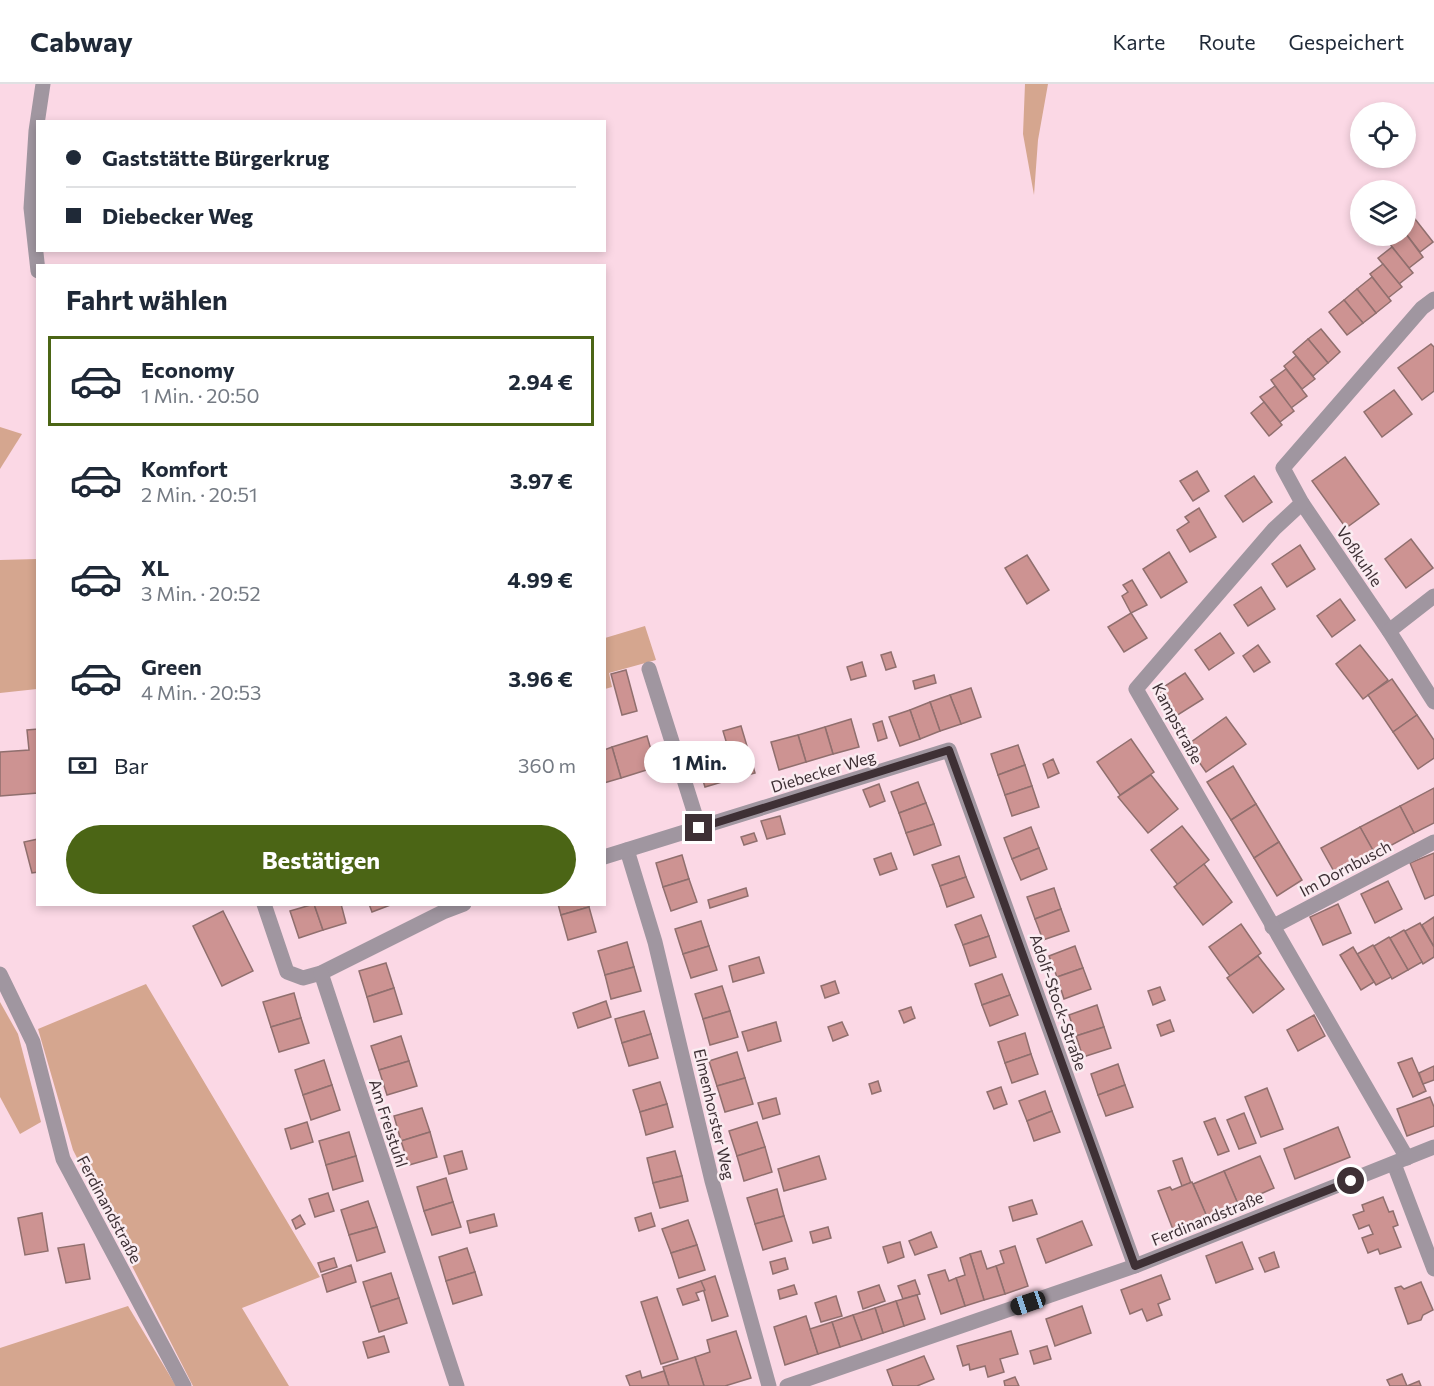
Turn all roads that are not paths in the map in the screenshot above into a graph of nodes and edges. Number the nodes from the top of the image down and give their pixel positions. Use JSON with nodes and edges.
{"nodes":[{"id":1,"x":43,"y":84,"type":"edge"},
{"id":2,"x":38,"y":120,"type":"edge"},
{"id":3,"x":36,"y":130,"type":"edge"},
{"id":4,"x":37,"y":264,"type":"edge"},
{"id":5,"x":1434,"y":299,"type":"edge"},
{"id":6,"x":1302,"y":503,"type":"junction"},
{"id":7,"x":1434,"y":596,"type":"edge"},
{"id":8,"x":1389,"y":631,"type":"junction"},
{"id":9,"x":649,"y":669,"type":"dead end"},
{"id":10,"x":1434,"y":702,"type":"edge"},
{"id":11,"x":949,"y":750,"type":"joint"},
{"id":12,"x":699,"y":828,"type":"junction"},
{"id":13,"x":1434,"y":842,"type":"edge"},
{"id":14,"x":627,"y":850,"type":"junction"},
{"id":15,"x":606,"y":856,"type":"edge"},
{"id":16,"x":265,"y":906,"type":"edge"},
{"id":17,"x":459,"y":906,"type":"edge"},
{"id":18,"x":1272,"y":927,"type":"junction"},
{"id":19,"x":321,"y":973,"type":"junction"},
{"id":20,"x":0,"y":974,"type":"edge"},
{"id":21,"x":1434,"y":1147,"type":"edge"},
{"id":22,"x":1400,"y":1161,"type":"junction"},
{"id":23,"x":1135,"y":1266,"type":"junction"},
{"id":24,"x":1434,"y":1269,"type":"edge"},
{"id":25,"x":184,"y":1386,"type":"edge"},
{"id":26,"x":457,"y":1386,"type":"edge"},
{"id":27,"x":769,"y":1386,"type":"edge"},
{"id":28,"x":787,"y":1386,"type":"edge"}],
"edges":[{"from":1,"to":2,"type":"street"},
{"from":3,"to":4,"type":"street"},
{"from":5,"to":6,"type":"street"},
{"from":6,"to":8,"type":"street","name":"Voßkuhle"},
{"from":6,"to":18,"type":"street","name":"Kampstraße"},
{"from":7,"to":8,"type":"street"},
{"from":8,"to":10,"type":"street","name":"Voßkuhle"},
{"from":9,"to":12,"type":"street"},
{"from":11,"to":12,"type":"street","name":"Diebecker Weg"},
{"from":11,"to":23,"type":"street","name":"Adolf-Stock-Straße"},
{"from":12,"to":14,"type":"street","name":"Diebecker Weg"},
{"from":13,"to":18,"type":"street","name":"Im Dornbusch"},
{"from":14,"to":15,"type":"street","name":"Diebecker Weg"},
{"from":14,"to":27,"type":"street","name":"Elmenhorster Weg"},
{"from":16,"to":19,"type":"street"},
{"from":17,"to":19,"type":"street"},
{"from":18,"to":22,"type":"street","name":"Kampstraße"},
{"from":19,"to":26,"type":"street","name":"Am Freistuhl"},
{"from":20,"to":25,"type":"street","name":"Ferdinandstraße"},
{"from":21,"to":22,"type":"street","name":"Ferdinandstraße"},
{"from":22,"to":23,"type":"street","name":"Ferdinandstraße"},
{"from":22,"to":24,"type":"street","name":"Kampstraße"},
{"from":23,"to":28,"type":"street","name":"Ferdinandstraße"}]}
